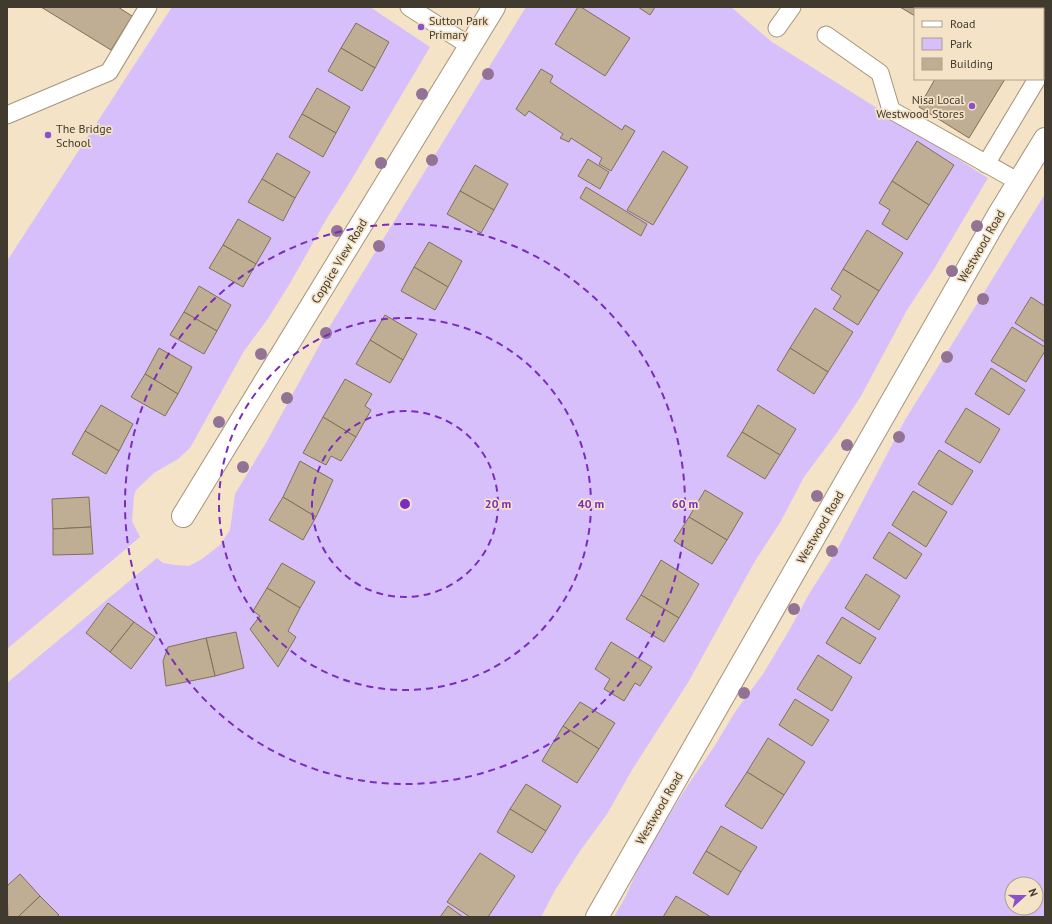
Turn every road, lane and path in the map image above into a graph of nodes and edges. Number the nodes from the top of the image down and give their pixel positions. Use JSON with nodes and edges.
{"nodes":[{"id":1,"x":148,"y":7,"type":"edge"},
{"id":2,"x":409,"y":7,"type":"edge"},
{"id":3,"x":494,"y":7,"type":"edge"},
{"id":4,"x":792,"y":7,"type":"edge"},
{"id":5,"x":777,"y":28,"type":"dead end"},
{"id":6,"x":826,"y":35,"type":"dead end"},
{"id":7,"x":470,"y":46,"type":"junction"},
{"id":8,"x":1036,"y":80,"type":"edge"},
{"id":9,"x":7,"y":115,"type":"edge"},
{"id":10,"x":1045,"y":139,"type":"edge"},
{"id":11,"x":986,"y":164,"type":"junction"},
{"id":12,"x":1019,"y":182,"type":"junction"},
{"id":13,"x":184,"y":516,"type":"dead end"},
{"id":14,"x":597,"y":917,"type":"edge"}],
"edges":[{"from":1,"to":9,"type":"lane"},
{"from":2,"to":7,"type":"lane"},
{"from":3,"to":7,"type":"street","name":"Coppice View Road"},
{"from":4,"to":5,"type":"lane"},
{"from":6,"to":11,"type":"lane"},
{"from":7,"to":13,"type":"street","name":"Coppice View Road"},
{"from":8,"to":11,"type":"lane"},
{"from":10,"to":12,"type":"street","name":"Westwood Road"},
{"from":11,"to":12,"type":"lane"},
{"from":12,"to":14,"type":"street","name":"Westwood Road"}]}
